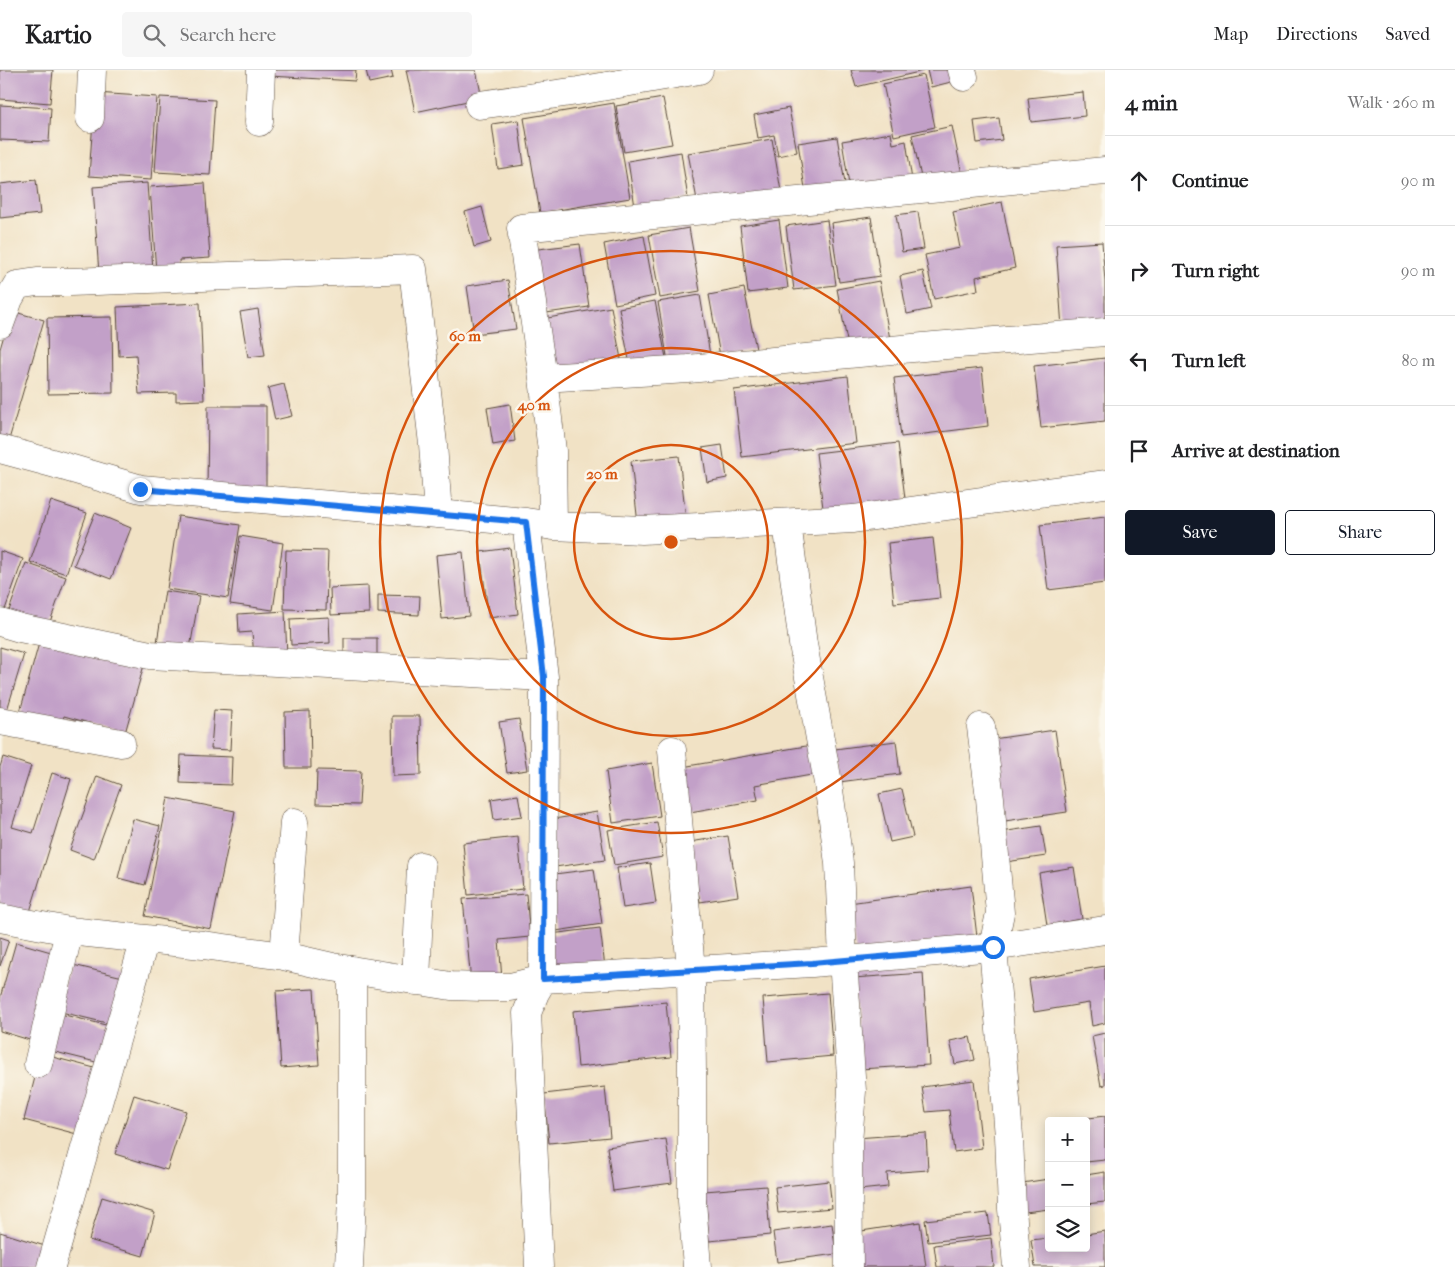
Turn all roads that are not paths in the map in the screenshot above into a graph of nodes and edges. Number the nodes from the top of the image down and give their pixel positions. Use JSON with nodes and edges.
{"nodes":[{"id":1,"x":92,"y":70,"type":"edge"},
{"id":2,"x":261,"y":70,"type":"edge"},
{"id":3,"x":699,"y":70,"type":"edge"},
{"id":4,"x":479,"y":105,"type":"dead end"},
{"id":5,"x":90,"y":118,"type":"dead end"},
{"id":6,"x":259,"y":122,"type":"dead end"},
{"id":7,"x":1105,"y":171,"type":"edge"},
{"id":8,"x":0,"y":324,"type":"edge"},
{"id":9,"x":1105,"y":332,"type":"edge"},
{"id":10,"x":543,"y":378,"type":"junction"},
{"id":11,"x":0,"y":449,"type":"edge"},
{"id":12,"x":1105,"y":484,"type":"edge"},
{"id":13,"x":438,"y":514,"type":"junction"},
{"id":14,"x":526,"y":522,"type":"junction"},
{"id":15,"x":787,"y":523,"type":"junction"},
{"id":16,"x":553,"y":526,"type":"junction"},
{"id":17,"x":0,"y":622,"type":"edge"},
{"id":18,"x":544,"y":677,"type":"junction"},
{"id":19,"x":0,"y":720,"type":"edge"},
{"id":20,"x":981,"y":727,"type":"dead end"},
{"id":21,"x":121,"y":743,"type":"dead end"},
{"id":22,"x":672,"y":750,"type":"dead end"},
{"id":23,"x":294,"y":822,"type":"dead end"},
{"id":24,"x":421,"y":866,"type":"dead end"},
{"id":25,"x":0,"y":918,"type":"edge"},
{"id":26,"x":1105,"y":930,"type":"edge"},
{"id":27,"x":69,"y":931,"type":"junction"},
{"id":28,"x":145,"y":939,"type":"junction"},
{"id":29,"x":993,"y":947,"type":"junction"},
{"id":30,"x":284,"y":956,"type":"junction"},
{"id":31,"x":844,"y":960,"type":"junction"},
{"id":32,"x":352,"y":970,"type":"junction"},
{"id":33,"x":691,"y":970,"type":"junction"},
{"id":34,"x":543,"y":979,"type":"junction"},
{"id":35,"x":416,"y":981,"type":"junction"},
{"id":36,"x":38,"y":1064,"type":"dead end"},
{"id":37,"x":51,"y":1267,"type":"edge"},
{"id":38,"x":349,"y":1267,"type":"edge"},
{"id":39,"x":539,"y":1267,"type":"edge"},
{"id":40,"x":697,"y":1267,"type":"edge"},
{"id":41,"x":849,"y":1267,"type":"edge"},
{"id":42,"x":1018,"y":1267,"type":"edge"}],
"edges":[{"from":1,"to":5,"type":"street"},
{"from":2,"to":6,"type":"street"},
{"from":3,"to":4,"type":"street"},
{"from":7,"to":10,"type":"street"},
{"from":8,"to":13,"type":"street"},
{"from":9,"to":10,"type":"street"},
{"from":10,"to":16,"type":"street"},
{"from":11,"to":13,"type":"street"},
{"from":12,"to":15,"type":"street"},
{"from":13,"to":14,"type":"street"},
{"from":14,"to":16,"type":"street"},
{"from":14,"to":18,"type":"street"},
{"from":15,"to":16,"type":"street"},
{"from":15,"to":31,"type":"street"},
{"from":17,"to":18,"type":"street"},
{"from":18,"to":34,"type":"street"},
{"from":19,"to":21,"type":"street"},
{"from":20,"to":29,"type":"street"},
{"from":22,"to":33,"type":"street"},
{"from":23,"to":30,"type":"street"},
{"from":24,"to":35,"type":"street"},
{"from":25,"to":27,"type":"street"},
{"from":26,"to":29,"type":"street"},
{"from":27,"to":28,"type":"street"},
{"from":27,"to":36,"type":"street"},
{"from":28,"to":30,"type":"street"},
{"from":28,"to":37,"type":"street"},
{"from":29,"to":31,"type":"street"},
{"from":29,"to":42,"type":"street"},
{"from":30,"to":32,"type":"street"},
{"from":31,"to":33,"type":"street"},
{"from":31,"to":41,"type":"street"},
{"from":32,"to":35,"type":"street"},
{"from":32,"to":38,"type":"street"},
{"from":33,"to":34,"type":"street"},
{"from":33,"to":40,"type":"street"},
{"from":34,"to":35,"type":"street"},
{"from":34,"to":39,"type":"street"}]}
